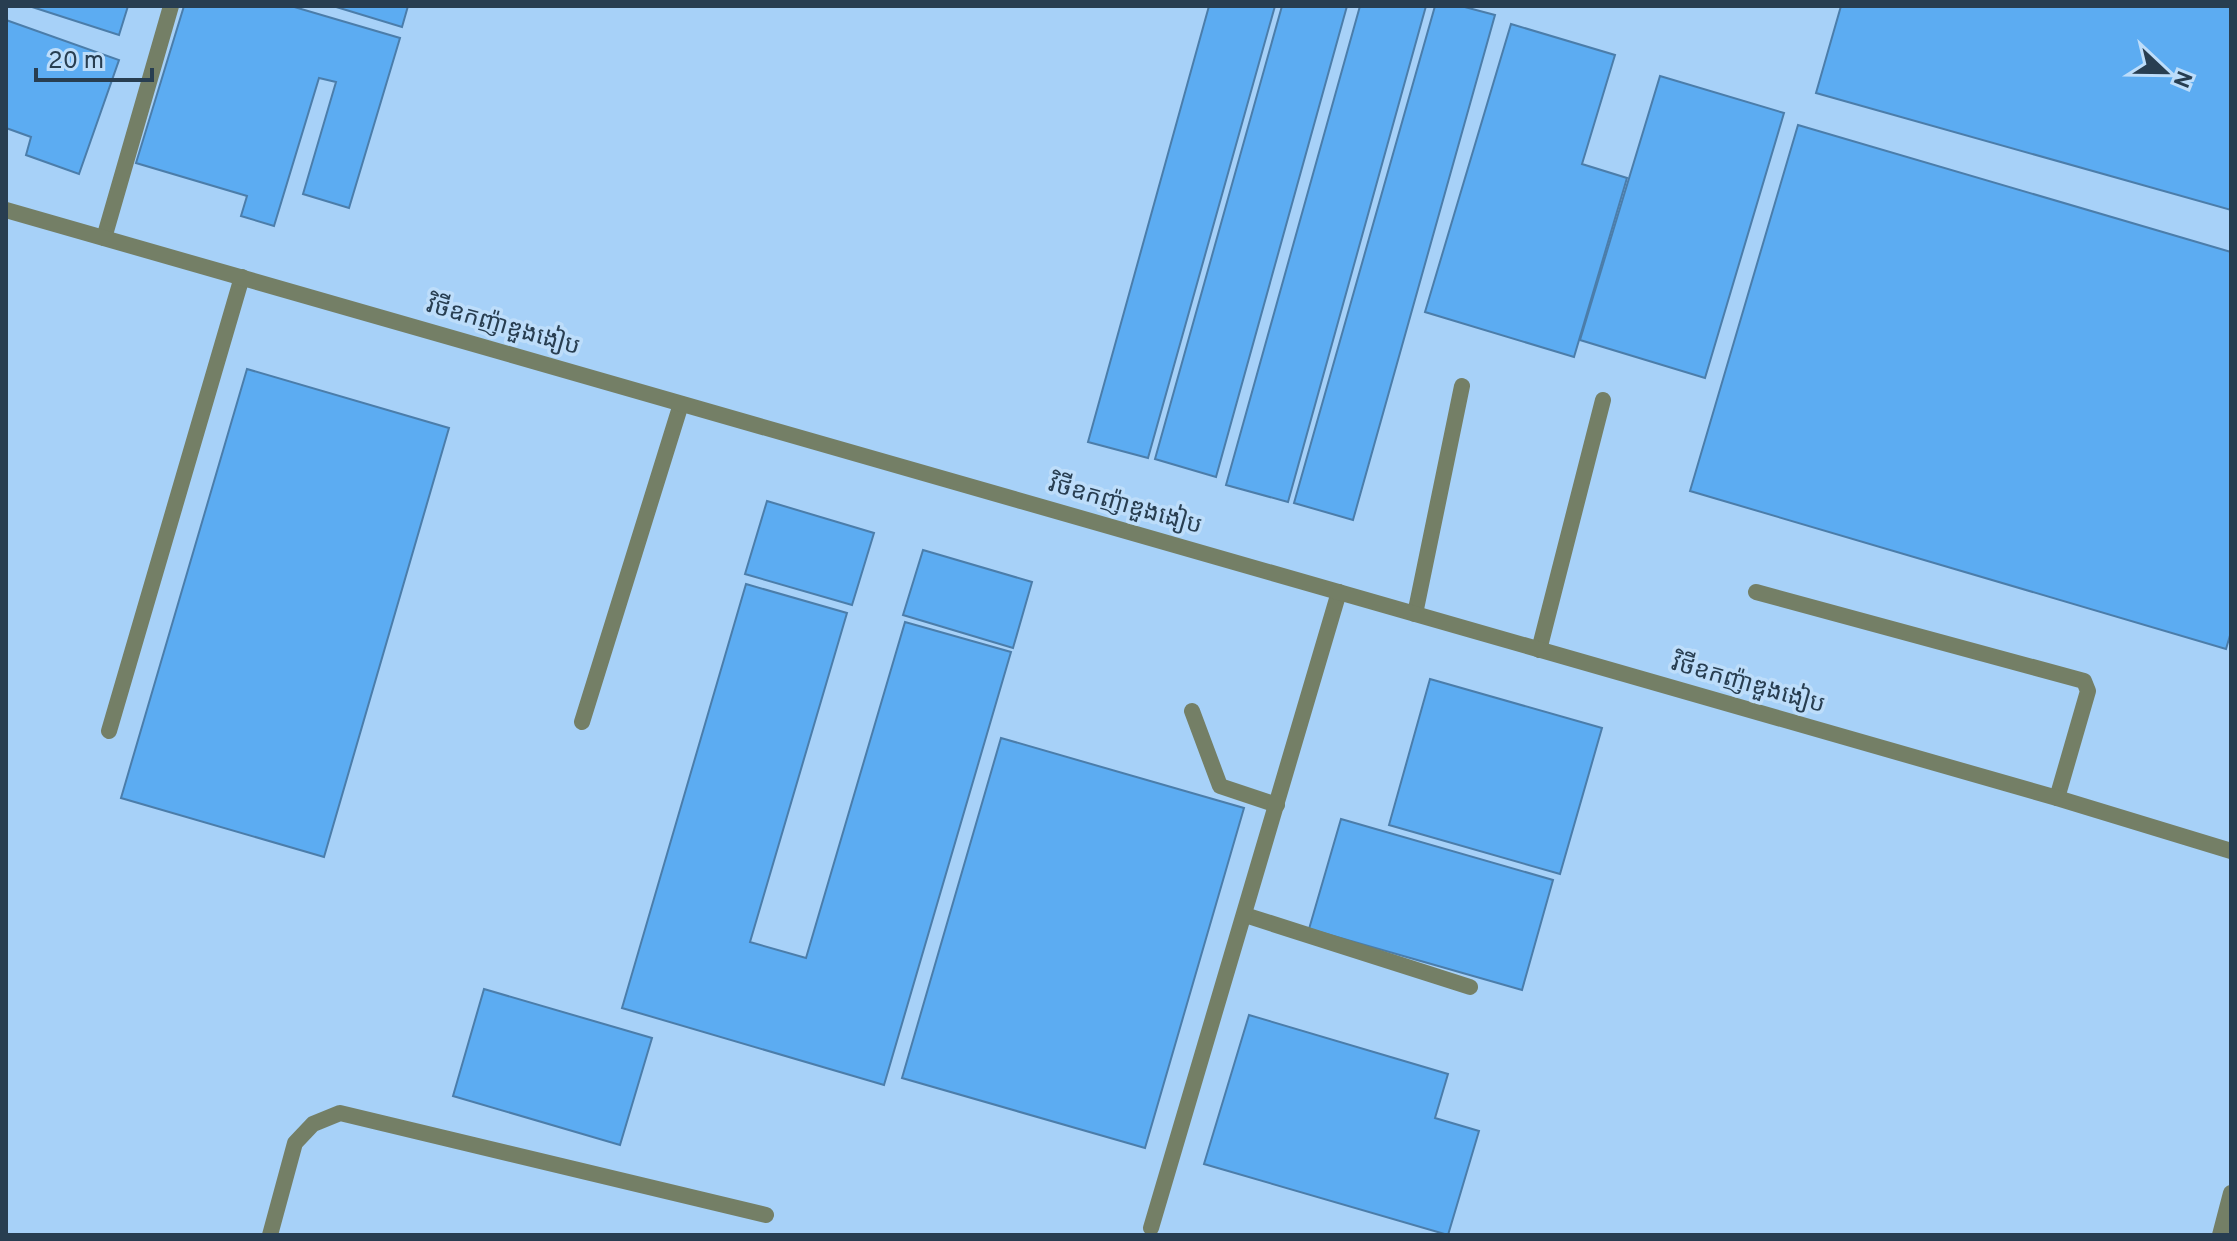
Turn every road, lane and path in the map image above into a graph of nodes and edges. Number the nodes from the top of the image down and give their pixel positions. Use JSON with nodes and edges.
{"nodes":[{"id":1,"x":171,"y":6,"type":"edge"},
{"id":2,"x":6,"y":210,"type":"edge"},
{"id":3,"x":104,"y":238,"type":"junction"},
{"id":4,"x":242,"y":277,"type":"junction"},
{"id":5,"x":1462,"y":386,"type":"dead end"},
{"id":6,"x":1603,"y":400,"type":"dead end"},
{"id":7,"x":681,"y":404,"type":"junction"},
{"id":8,"x":1339,"y":592,"type":"junction"},
{"id":9,"x":1756,"y":592,"type":"dead end"},
{"id":10,"x":1415,"y":614,"type":"junction"},
{"id":11,"x":1539,"y":650,"type":"junction"},
{"id":12,"x":1192,"y":711,"type":"dead end"},
{"id":13,"x":582,"y":722,"type":"dead end"},
{"id":14,"x":109,"y":731,"type":"dead end"},
{"id":15,"x":2057,"y":798,"type":"junction"},
{"id":16,"x":1277,"y":805,"type":"junction"},
{"id":17,"x":2231,"y":851,"type":"edge"},
{"id":18,"x":1245,"y":915,"type":"junction"},
{"id":19,"x":1470,"y":987,"type":"dead end"},
{"id":20,"x":2231,"y":1193,"type":"edge"},
{"id":21,"x":766,"y":1215,"type":"dead end"},
{"id":22,"x":1151,"y":1228,"type":"dead end"},
{"id":23,"x":270,"y":1235,"type":"edge"},
{"id":24,"x":2220,"y":1235,"type":"edge"}],
"edges":[{"from":1,"to":3,"type":"street"},
{"from":2,"to":3,"type":"street","name":"វិថីឧកញ៉ាឌួងងៀប"},
{"from":3,"to":4,"type":"street","name":"វិថីឧកញ៉ាឌួងងៀប"},
{"from":4,"to":7,"type":"street","name":"វិថីឧកញ៉ាឌួងងៀប"},
{"from":4,"to":14,"type":"street"},
{"from":5,"to":10,"type":"street"},
{"from":6,"to":11,"type":"street"},
{"from":7,"to":8,"type":"street","name":"វិថីឧកញ៉ាឌួងងៀប"},
{"from":7,"to":13,"type":"street"},
{"from":8,"to":10,"type":"street","name":"វិថីឧកញ៉ាឌួងងៀប"},
{"from":8,"to":16,"type":"street"},
{"from":9,"to":15,"type":"street"},
{"from":10,"to":11,"type":"street","name":"វិថីឧកញ៉ាឌួងងៀប"},
{"from":11,"to":15,"type":"street","name":"វិថីឧកញ៉ាឌួងងៀប"},
{"from":12,"to":16,"type":"street"},
{"from":15,"to":17,"type":"street","name":"វិថីឧកញ៉ាឌួងងៀប"},
{"from":16,"to":18,"type":"street"},
{"from":18,"to":19,"type":"street"},
{"from":18,"to":22,"type":"street"},
{"from":20,"to":24,"type":"street"},
{"from":21,"to":23,"type":"street"}]}
